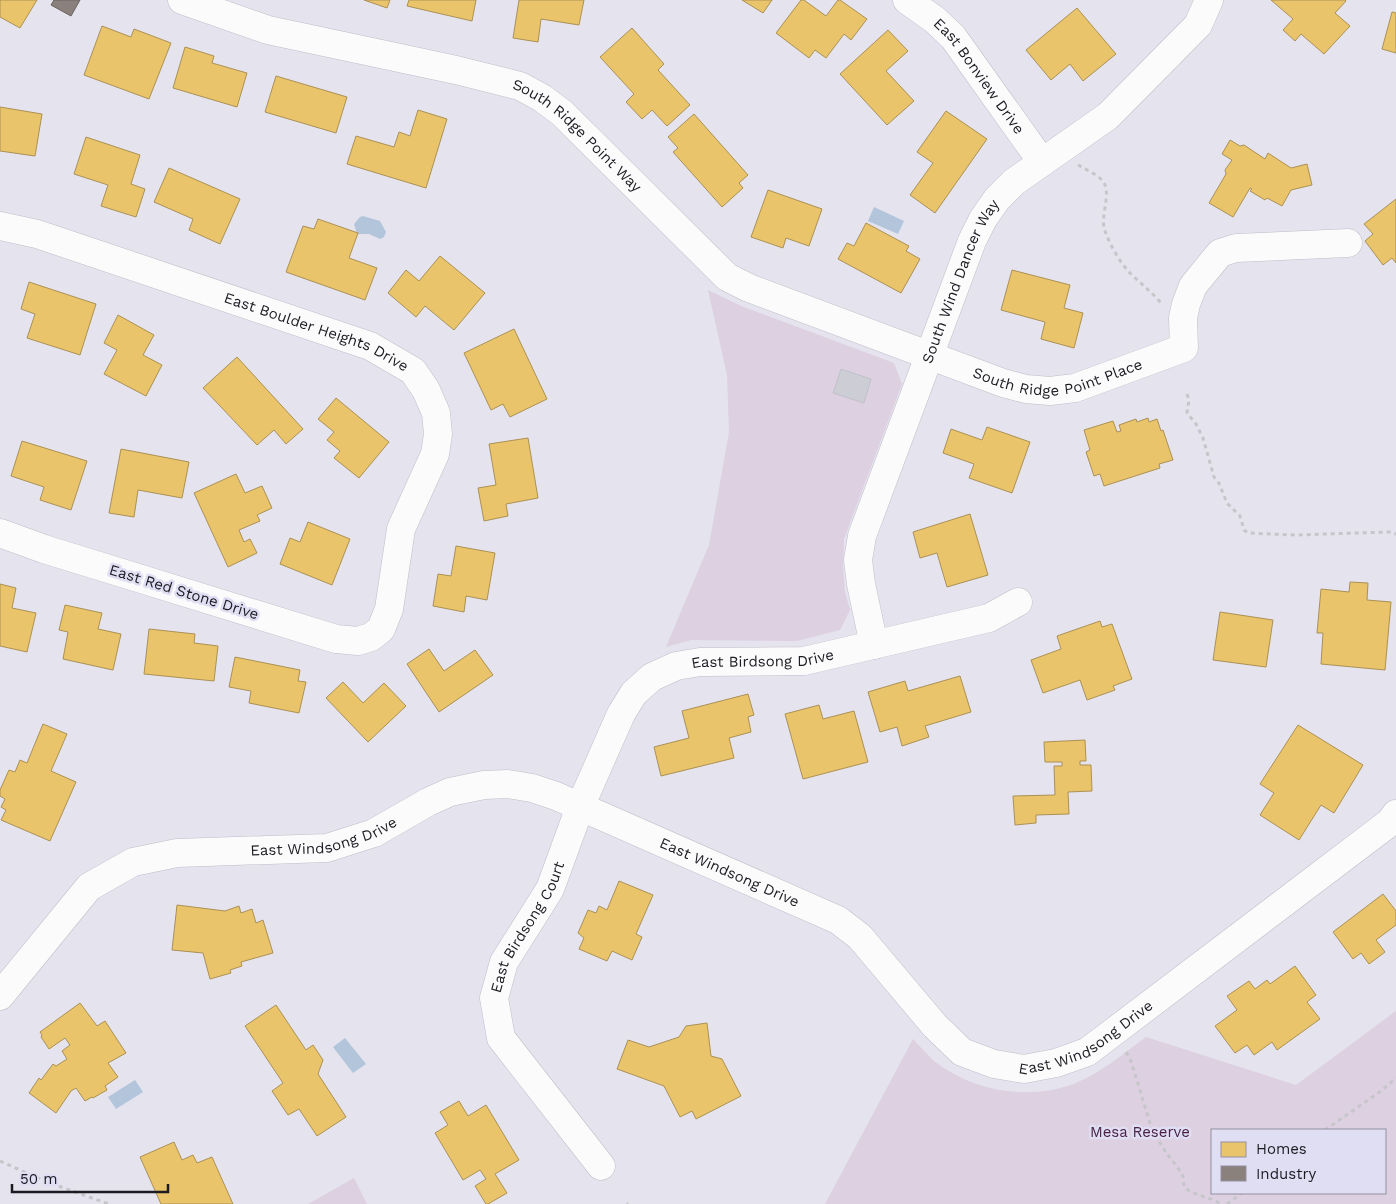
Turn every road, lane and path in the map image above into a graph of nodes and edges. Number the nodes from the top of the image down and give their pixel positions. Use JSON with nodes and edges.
{"nodes":[{"id":1,"x":182,"y":0,"type":"edge"},
{"id":2,"x":908,"y":0,"type":"edge"},
{"id":3,"x":1208,"y":0,"type":"edge"},
{"id":4,"x":1042,"y":162,"type":"junction"},
{"id":5,"x":1077,"y":164,"type":"dead end"},
{"id":6,"x":0,"y":226,"type":"edge"},
{"id":7,"x":1348,"y":244,"type":"dead end"},
{"id":8,"x":1165,"y":307,"type":"dead end"},
{"id":9,"x":929,"y":356,"type":"junction"},
{"id":10,"x":1186,"y":394,"type":"dead end"},
{"id":11,"x":0,"y":533,"type":"edge"},
{"id":12,"x":1396,"y":534,"type":"edge"},
{"id":13,"x":1018,"y":602,"type":"dead end"},
{"id":14,"x":370,"y":637,"type":"joint"},
{"id":15,"x":874,"y":645,"type":"junction"},
{"id":16,"x":580,"y":807,"type":"junction"},
{"id":17,"x":1396,"y":814,"type":"edge"},
{"id":18,"x":0,"y":996,"type":"edge"},
{"id":19,"x":1124,"y":1047,"type":"dead end"},
{"id":20,"x":1396,"y":1078,"type":"edge"},
{"id":21,"x":1326,"y":1129,"type":"edge"},
{"id":22,"x":0,"y":1161,"type":"edge"},
{"id":23,"x":601,"y":1166,"type":"dead end"},
{"id":24,"x":1241,"y":1194,"type":"edge"},
{"id":25,"x":109,"y":1204,"type":"edge"},
{"id":26,"x":1221,"y":1204,"type":"edge"},
{"id":27,"x":1227,"y":1204,"type":"edge"}],
"edges":[{"from":1,"to":9,"type":"street","name":"South Ridge Point Way"},
{"from":2,"to":4,"type":"street","name":"East Bonview Drive"},
{"from":3,"to":4,"type":"street","name":"South Wind Dancer Way"},
{"from":4,"to":9,"type":"street","name":"South Wind Dancer Way"},
{"from":5,"to":8,"type":"path"},
{"from":6,"to":14,"type":"street","name":"East Boulder Heights Drive"},
{"from":7,"to":9,"type":"street","name":"South Ridge Point Place"},
{"from":9,"to":15,"type":"street","name":"South Wind Dancer Way"},
{"from":10,"to":12,"type":"path"},
{"from":11,"to":14,"type":"street","name":"East Red Stone Drive"},
{"from":13,"to":15,"type":"street","name":"East Birdsong Drive"},
{"from":15,"to":16,"type":"street","name":"East Birdsong Drive"},
{"from":16,"to":17,"type":"street","name":"East Windsong Drive"},
{"from":16,"to":18,"type":"street","name":"East Windsong Drive"},
{"from":16,"to":23,"type":"street","name":"East Birdsong Court"},
{"from":19,"to":26,"type":"path"},
{"from":20,"to":21,"type":"path"},
{"from":22,"to":25,"type":"path"},
{"from":24,"to":27,"type":"path"}]}
